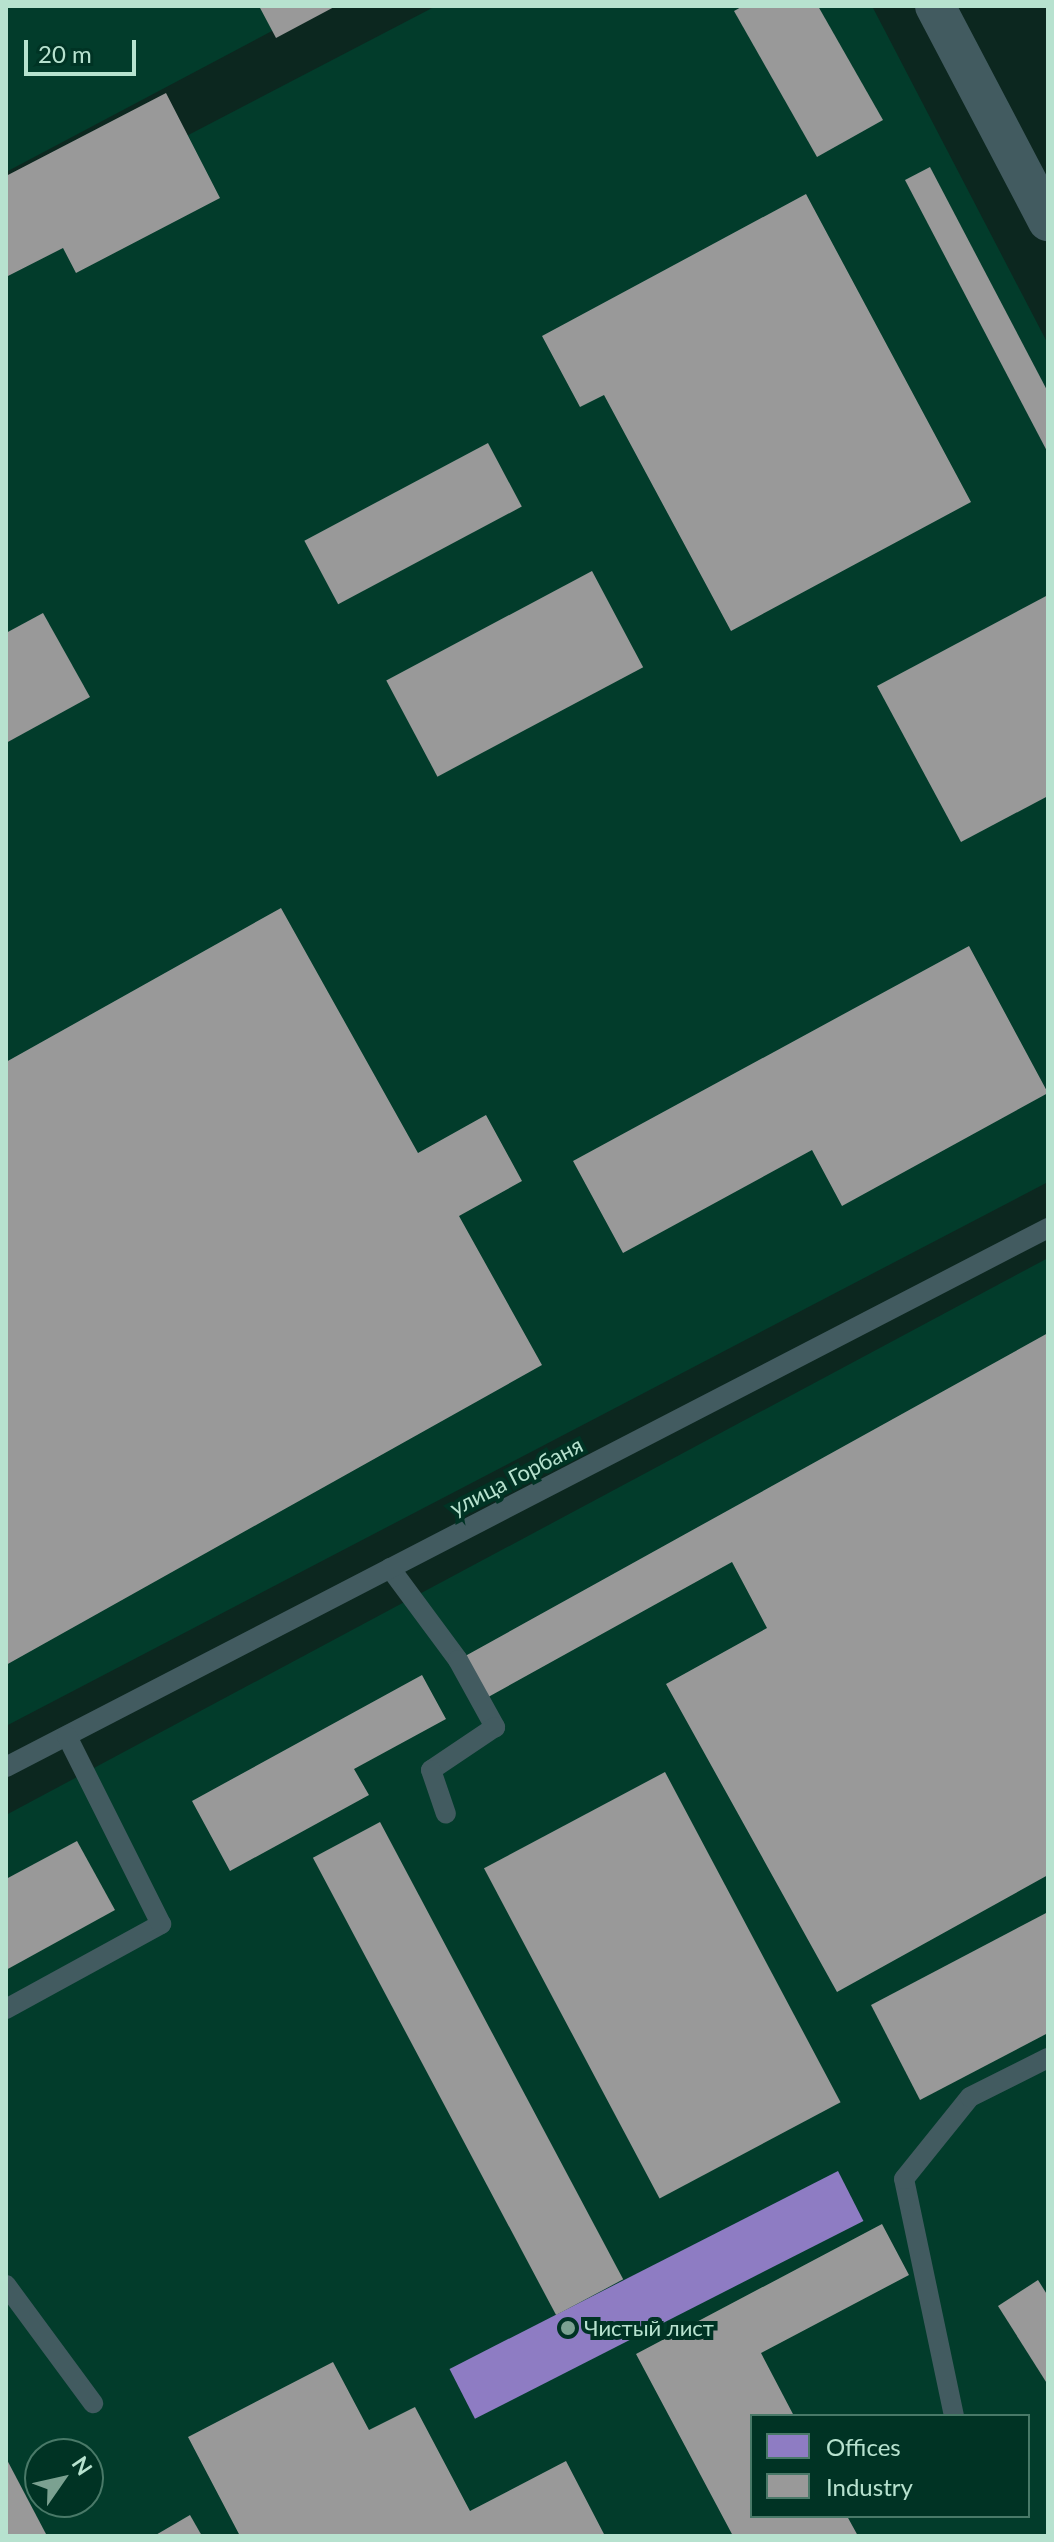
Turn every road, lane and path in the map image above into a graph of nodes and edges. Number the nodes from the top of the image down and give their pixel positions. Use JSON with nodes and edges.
{"nodes":[{"id":1,"x":935,"y":6,"type":"edge"},
{"id":2,"x":1048,"y":221,"type":"edge"},
{"id":3,"x":1048,"y":1228,"type":"edge"},
{"id":4,"x":390,"y":1568,"type":"junction"},
{"id":5,"x":67,"y":1736,"type":"junction"},
{"id":6,"x":6,"y":1767,"type":"edge"},
{"id":7,"x":446,"y":1814,"type":"dead end"},
{"id":8,"x":6,"y":2009,"type":"edge"},
{"id":9,"x":1048,"y":2058,"type":"edge"},
{"id":10,"x":6,"y":2285,"type":"edge"},
{"id":11,"x":93,"y":2403,"type":"dead end"},
{"id":12,"x":954,"y":2414,"type":"edge"}],
"edges":[{"from":1,"to":2,"type":"street"},
{"from":3,"to":4,"type":"lane","name":"улица Горбаня"},
{"from":4,"to":5,"type":"lane","name":"улица Горбаня"},
{"from":4,"to":7,"type":"lane"},
{"from":5,"to":6,"type":"lane","name":"улица Горбаня"},
{"from":5,"to":8,"type":"lane"},
{"from":9,"to":12,"type":"lane"},
{"from":10,"to":11,"type":"lane"}]}
